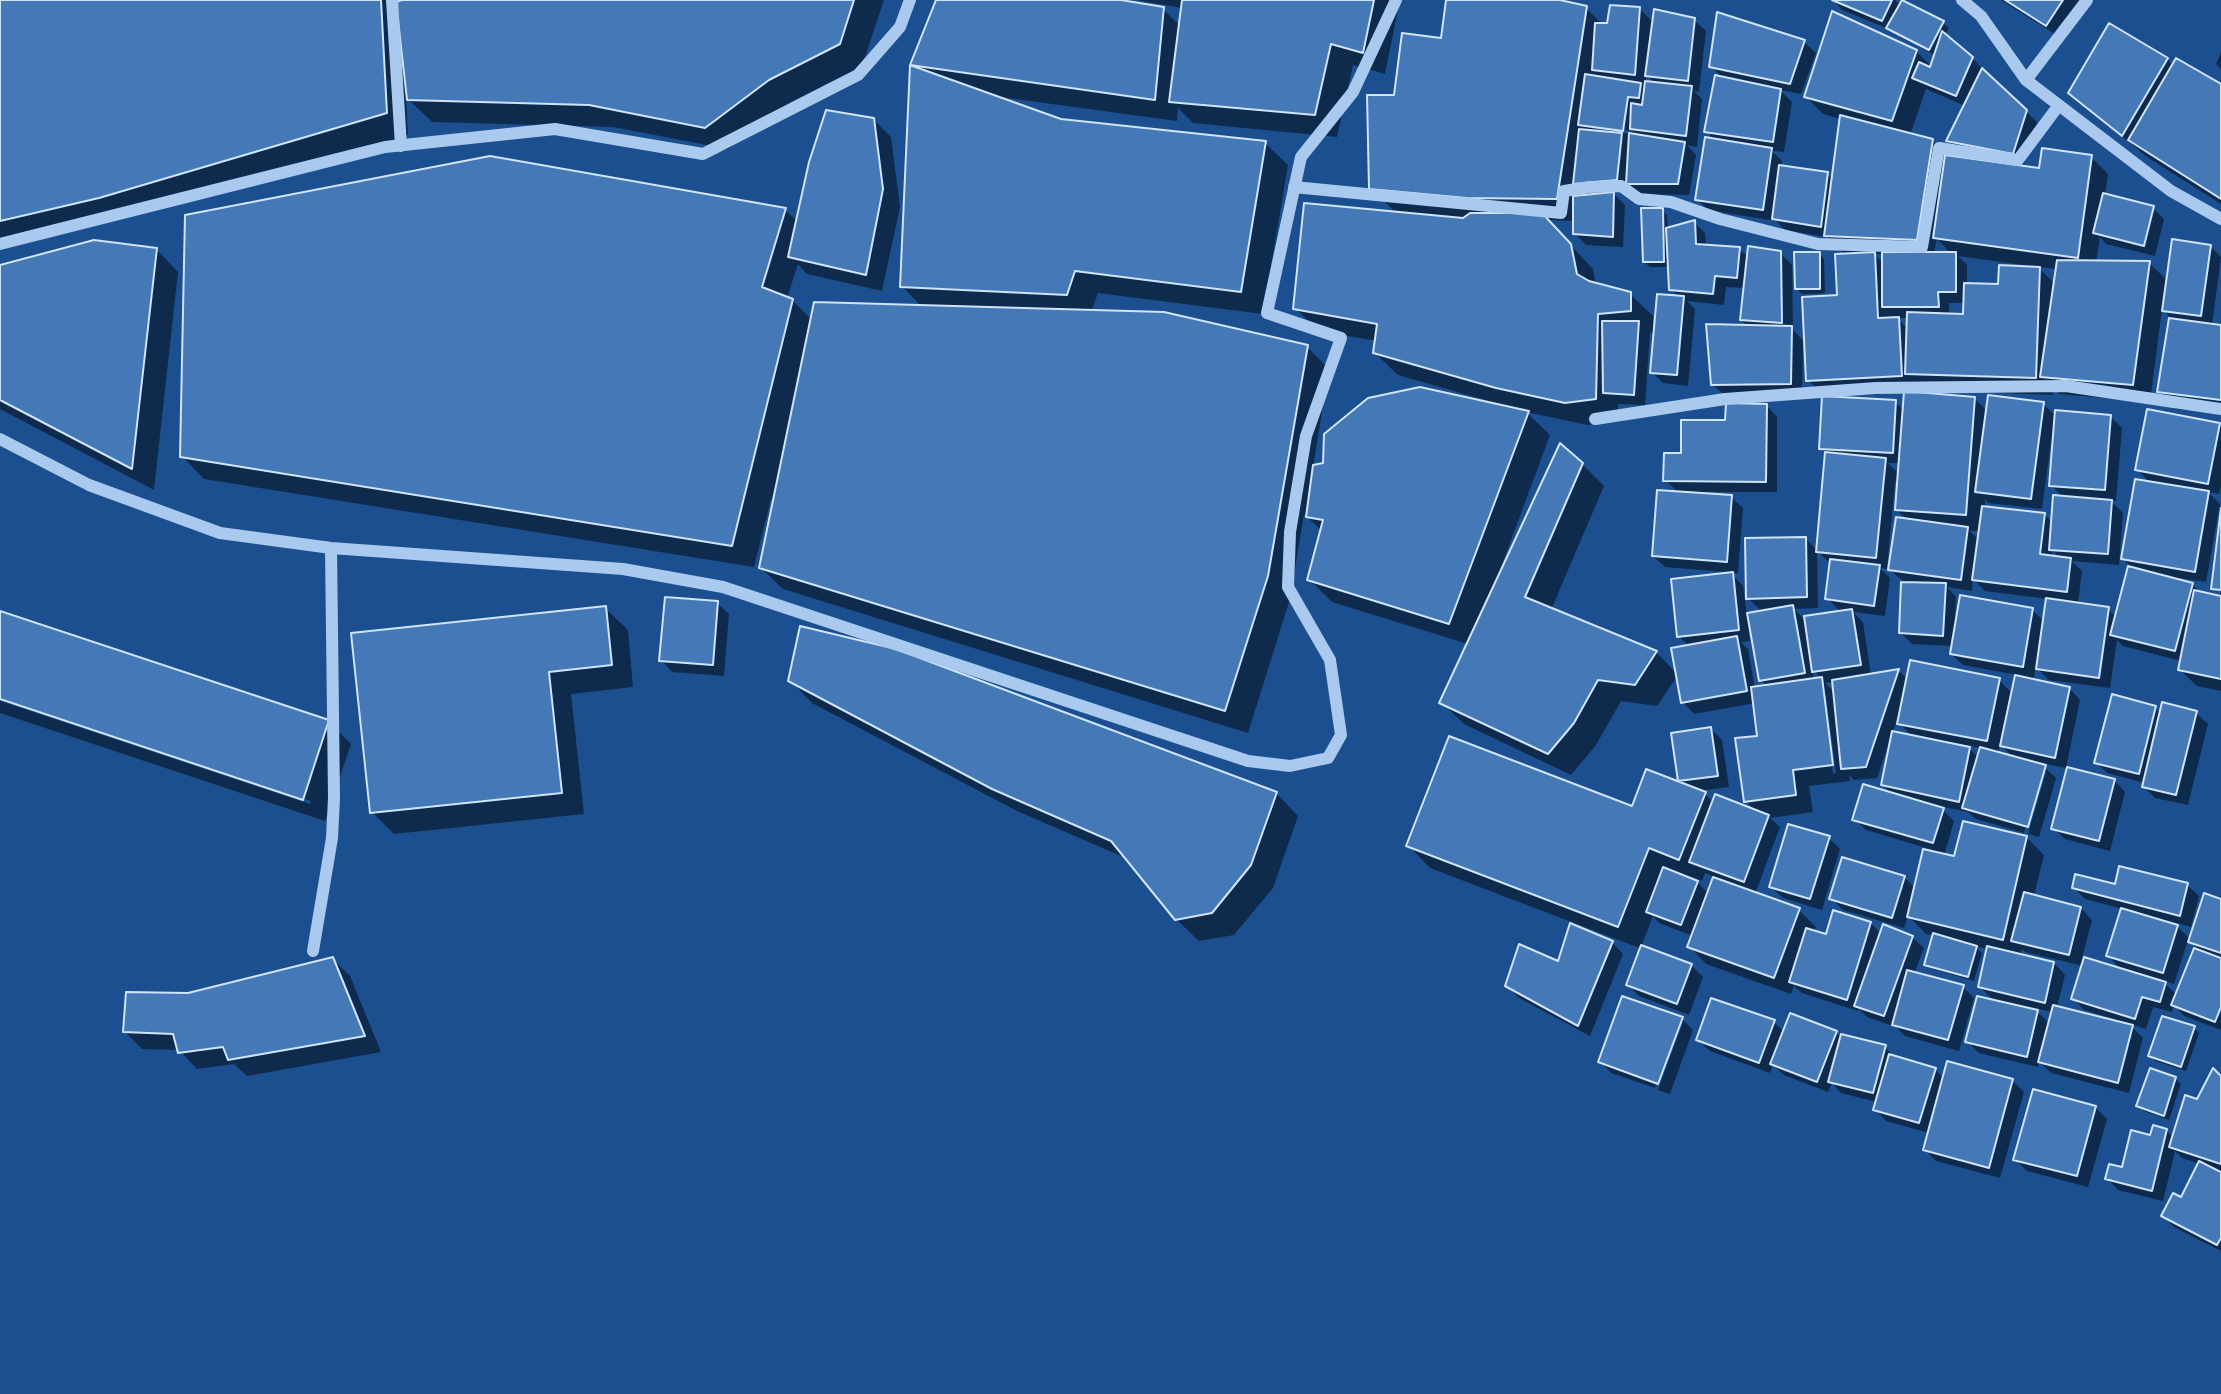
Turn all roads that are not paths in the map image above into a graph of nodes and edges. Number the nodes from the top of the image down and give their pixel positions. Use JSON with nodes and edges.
{"nodes":[{"id":1,"x":392,"y":0,"type":"edge"},
{"id":2,"x":910,"y":0,"type":"edge"},
{"id":3,"x":1396,"y":0,"type":"edge"},
{"id":4,"x":1962,"y":0,"type":"edge"},
{"id":5,"x":2087,"y":0,"type":"edge"},
{"id":6,"x":2026,"y":80,"type":"junction"},
{"id":7,"x":2059,"y":105,"type":"junction"},
{"id":8,"x":401,"y":146,"type":"junction"},
{"id":9,"x":1294,"y":187,"type":"junction"},
{"id":10,"x":2221,"y":219,"type":"edge"},
{"id":11,"x":0,"y":244,"type":"edge"},
{"id":12,"x":2221,"y":409,"type":"edge"},
{"id":13,"x":1595,"y":419,"type":"dead end"},
{"id":14,"x":0,"y":439,"type":"edge"},
{"id":15,"x":331,"y":548,"type":"junction"},
{"id":16,"x":313,"y":951,"type":"dead end"}],
"edges":[{"from":1,"to":8,"type":"street"},
{"from":2,"to":8,"type":"street"},
{"from":3,"to":9,"type":"street"},
{"from":4,"to":6,"type":"street"},
{"from":5,"to":6,"type":"street"},
{"from":6,"to":7,"type":"street"},
{"from":7,"to":9,"type":"street"},
{"from":7,"to":10,"type":"street"},
{"from":8,"to":11,"type":"street"},
{"from":9,"to":15,"type":"street"},
{"from":12,"to":13,"type":"street"},
{"from":14,"to":15,"type":"street"},
{"from":15,"to":16,"type":"street"}]}
